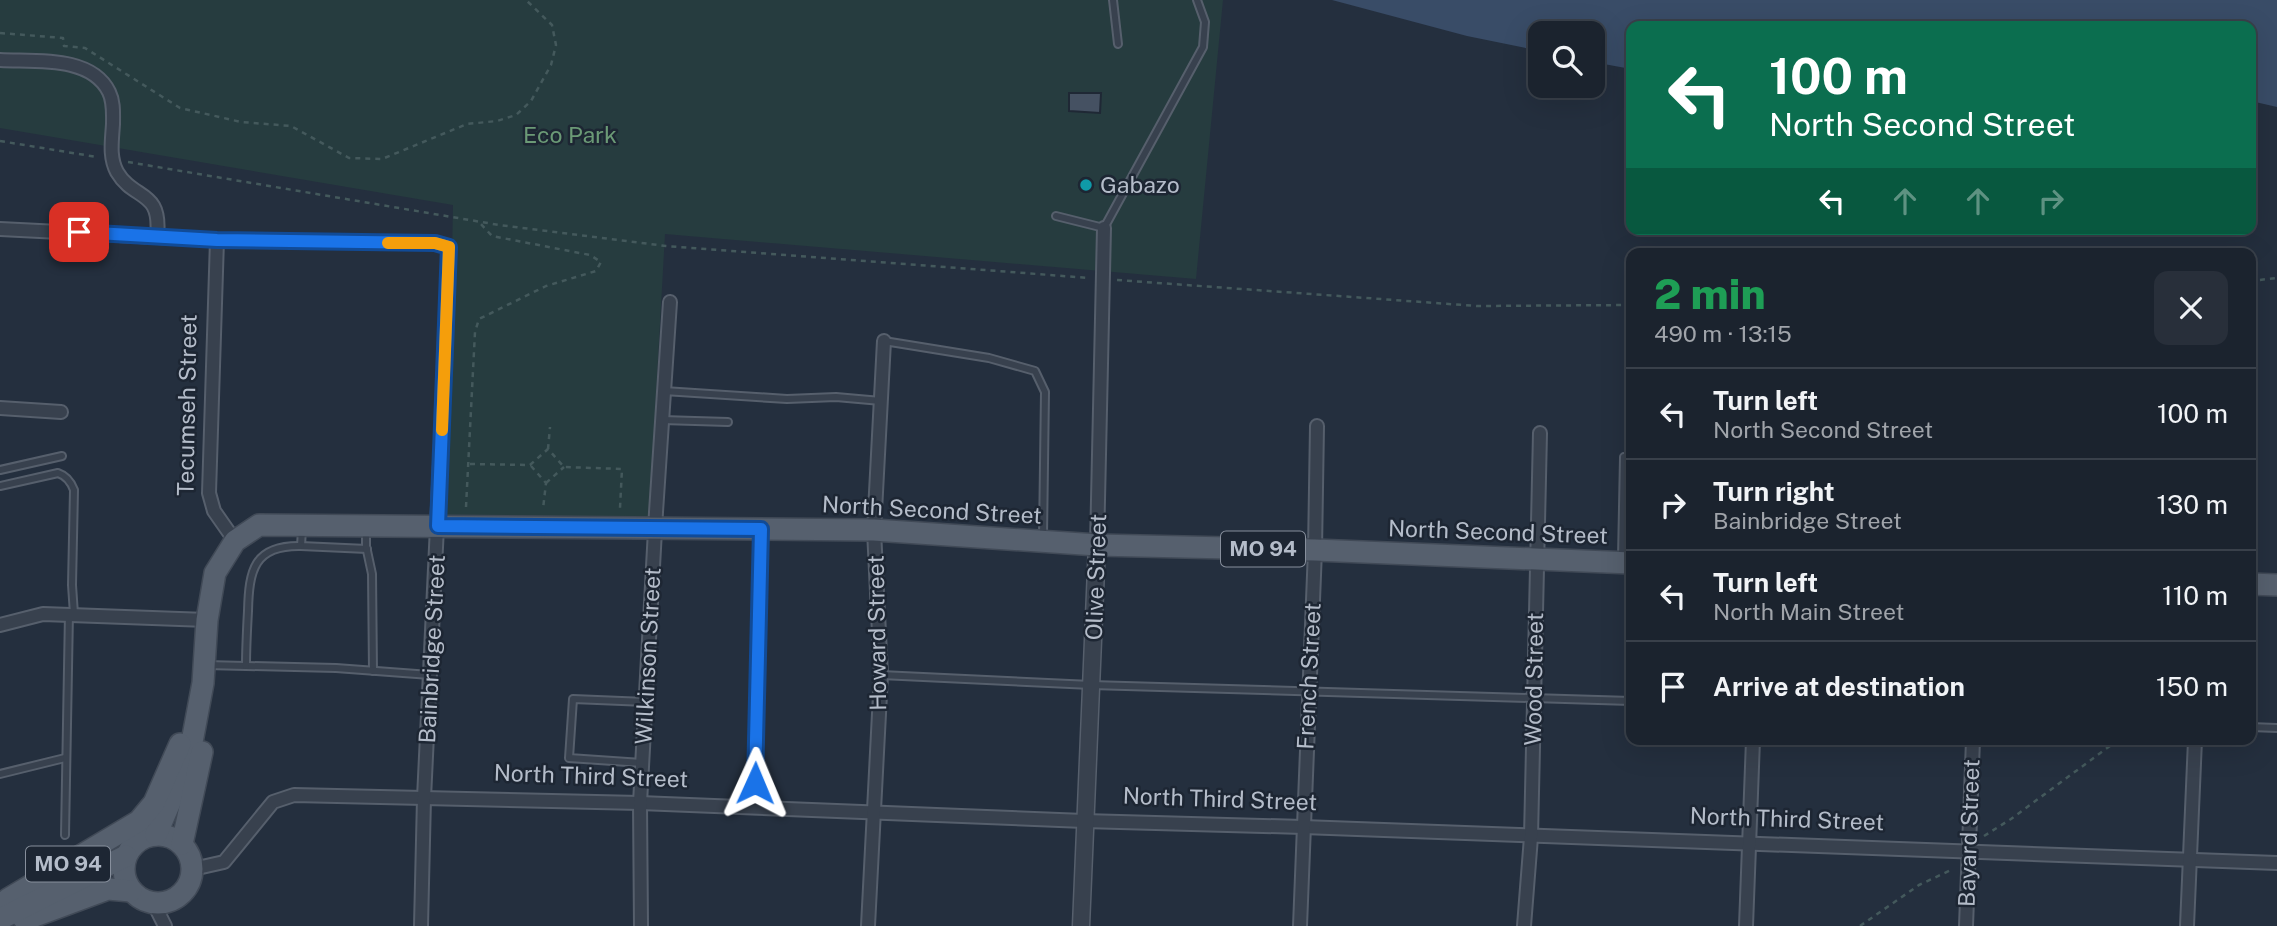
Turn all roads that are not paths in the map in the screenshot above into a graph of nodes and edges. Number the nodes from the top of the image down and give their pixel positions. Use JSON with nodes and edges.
{"nodes":[{"id":1,"x":1113,"y":0,"type":"edge"},
{"id":2,"x":1197,"y":0,"type":"edge"},
{"id":3,"x":1118,"y":44,"type":"dead end"},
{"id":4,"x":0,"y":60,"type":"edge"},
{"id":5,"x":1056,"y":216,"type":"dead end"},
{"id":6,"x":1104,"y":228,"type":"junction"},
{"id":7,"x":0,"y":229,"type":"edge"},
{"id":8,"x":157,"y":236,"type":"junction"},
{"id":9,"x":217,"y":240,"type":"junction"},
{"id":10,"x":670,"y":302,"type":"dead end"},
{"id":11,"x":884,"y":341,"type":"joint"},
{"id":12,"x":664,"y":391,"type":"junction"},
{"id":13,"x":881,"y":401,"type":"junction"},
{"id":14,"x":0,"y":408,"type":"edge"},
{"id":15,"x":61,"y":412,"type":"dead end"},
{"id":16,"x":662,"y":420,"type":"junction"},
{"id":17,"x":728,"y":422,"type":"dead end"},
{"id":18,"x":1317,"y":426,"type":"dead end"},
{"id":19,"x":1540,"y":433,"type":"dead end"},
{"id":20,"x":441,"y":443,"type":"joint"},
{"id":21,"x":62,"y":456,"type":"dead end"},
{"id":22,"x":1624,"y":457,"type":"dead end"},
{"id":23,"x":0,"y":470,"type":"edge"},
{"id":24,"x":0,"y":486,"type":"edge"},
{"id":25,"x":367,"y":525,"type":"junction"},
{"id":26,"x":438,"y":526,"type":"junction"},
{"id":27,"x":654,"y":529,"type":"junction"},
{"id":28,"x":761,"y":529,"type":"junction"},
{"id":29,"x":874,"y":530,"type":"junction"},
{"id":30,"x":302,"y":535,"type":"junction"},
{"id":31,"x":235,"y":541,"type":"junction"},
{"id":32,"x":1043,"y":542,"type":"junction"},
{"id":33,"x":1097,"y":545,"type":"junction"},
{"id":34,"x":367,"y":549,"type":"junction"},
{"id":35,"x":1315,"y":550,"type":"junction"},
{"id":36,"x":1537,"y":561,"type":"junction"},
{"id":37,"x":1626,"y":563,"type":"edge"},
{"id":38,"x":2256,"y":584,"type":"edge"},
{"id":39,"x":2277,"y":585,"type":"edge"},
{"id":40,"x":71,"y":613,"type":"junction"},
{"id":41,"x":207,"y":620,"type":"junction"},
{"id":42,"x":0,"y":625,"type":"edge"},
{"id":43,"x":246,"y":666,"type":"junction"},
{"id":44,"x":373,"y":671,"type":"junction"},
{"id":45,"x":204,"y":674,"type":"junction"},
{"id":46,"x":430,"y":675,"type":"junction"},
{"id":47,"x":881,"y":675,"type":"junction"},
{"id":48,"x":1091,"y":685,"type":"junction"},
{"id":49,"x":1309,"y":692,"type":"junction"},
{"id":50,"x":1533,"y":698,"type":"junction"},
{"id":51,"x":1626,"y":701,"type":"edge"},
{"id":52,"x":646,"y":702,"type":"junction"},
{"id":53,"x":2256,"y":727,"type":"edge"},
{"id":54,"x":2277,"y":728,"type":"edge"},
{"id":55,"x":1753,"y":745,"type":"edge"},
{"id":56,"x":1973,"y":745,"type":"edge"},
{"id":57,"x":2195,"y":745,"type":"edge"},
{"id":58,"x":65,"y":758,"type":"junction"},
{"id":59,"x":642,"y":763,"type":"junction"},
{"id":60,"x":0,"y":774,"type":"edge"},
{"id":61,"x":424,"y":798,"type":"junction"},
{"id":62,"x":640,"y":803,"type":"junction"},
{"id":63,"x":754,"y":808,"type":"junction"},
{"id":64,"x":875,"y":814,"type":"junction"},
{"id":65,"x":1084,"y":821,"type":"junction"},
{"id":66,"x":1303,"y":827,"type":"junction"},
{"id":67,"x":148,"y":828,"type":"junction"},
{"id":68,"x":65,"y":835,"type":"dead end"},
{"id":69,"x":1531,"y":836,"type":"junction"},
{"id":70,"x":1749,"y":844,"type":"junction"},
{"id":71,"x":182,"y":845,"type":"junction"},
{"id":72,"x":1969,"y":852,"type":"junction"},
{"id":73,"x":126,"y":856,"type":"junction"},
{"id":74,"x":2191,"y":860,"type":"junction"},
{"id":75,"x":2277,"y":863,"type":"edge"},
{"id":76,"x":193,"y":869,"type":"junction"},
{"id":77,"x":131,"y":891,"type":"junction"},
{"id":78,"x":154,"y":904,"type":"junction"},
{"id":79,"x":0,"y":909,"type":"edge"},
{"id":80,"x":0,"y":920,"type":"edge"},
{"id":81,"x":165,"y":926,"type":"edge"},
{"id":82,"x":421,"y":926,"type":"edge"},
{"id":83,"x":641,"y":926,"type":"edge"},
{"id":84,"x":868,"y":926,"type":"edge"},
{"id":85,"x":1081,"y":926,"type":"edge"},
{"id":86,"x":1300,"y":926,"type":"edge"},
{"id":87,"x":1524,"y":926,"type":"edge"},
{"id":88,"x":1746,"y":926,"type":"edge"},
{"id":89,"x":1966,"y":926,"type":"edge"},
{"id":90,"x":2187,"y":926,"type":"edge"}],
"edges":[{"from":1,"to":3,"type":"lane"},
{"from":2,"to":6,"type":"lane"},
{"from":4,"to":8,"type":"street"},
{"from":5,"to":6,"type":"lane"},
{"from":6,"to":33,"type":"street","name":"Olive Street"},
{"from":7,"to":8,"type":"street"},
{"from":8,"to":9,"type":"street"},
{"from":9,"to":20,"type":"lane","name":"Bainbridge Street"},
{"from":9,"to":31,"type":"street","name":"Tecumseh Street"},
{"from":10,"to":12,"type":"street","name":"Wilkinson Street"},
{"from":11,"to":13,"type":"street","name":"Howard Street"},
{"from":11,"to":32,"type":"lane"},
{"from":12,"to":13,"type":"lane"},
{"from":12,"to":16,"type":"street","name":"Wilkinson Street"},
{"from":13,"to":29,"type":"street","name":"Howard Street"},
{"from":14,"to":15,"type":"street"},
{"from":16,"to":17,"type":"lane"},
{"from":16,"to":27,"type":"street","name":"Wilkinson Street"},
{"from":18,"to":35,"type":"street","name":"French Street"},
{"from":19,"to":36,"type":"street","name":"Wood Street"},
{"from":20,"to":26,"type":"street","name":"Bainbridge Street"},
{"from":21,"to":23,"type":"lane"},
{"from":22,"to":37,"type":"lane"},
{"from":24,"to":40,"type":"lane"},
{"from":25,"to":26,"type":"main road","name":"North Second Street","number":"MO 94"},
{"from":25,"to":30,"type":"main road","name":"North Second Street","number":"MO 94"},
{"from":25,"to":34,"type":"lane"},
{"from":26,"to":27,"type":"main road","name":"North Second Street","number":"MO 94"},
{"from":26,"to":46,"type":"street","name":"Bainbridge Street"},
{"from":27,"to":28,"type":"main road","name":"North Second Street","number":"MO 94"},
{"from":27,"to":52,"type":"street","name":"Wilkinson Street"},
{"from":28,"to":29,"type":"main road","name":"North Second Street","number":"MO 94"},
{"from":28,"to":63,"type":"lane"},
{"from":29,"to":32,"type":"main road","name":"North Second Street","number":"MO 94"},
{"from":29,"to":47,"type":"street","name":"Howard Street"},
{"from":30,"to":31,"type":"main road","name":"North Second Street","number":"MO 94"},
{"from":30,"to":34,"type":"lane"},
{"from":30,"to":43,"type":"lane"},
{"from":31,"to":41,"type":"main road"},
{"from":32,"to":33,"type":"main road","name":"North Second Street","number":"MO 94"},
{"from":33,"to":35,"type":"main road","name":"North Second Street","number":"MO 94"},
{"from":33,"to":48,"type":"street","name":"Olive Street"},
{"from":34,"to":44,"type":"lane"},
{"from":35,"to":36,"type":"main road","name":"North Second Street","number":"MO 94"},
{"from":35,"to":49,"type":"street","name":"French Street"},
{"from":36,"to":37,"type":"main road","name":"North Second Street","number":"MO 94"},
{"from":36,"to":50,"type":"street","name":"Wood Street"},
{"from":38,"to":39,"type":"main road"},
{"from":40,"to":41,"type":"street"},
{"from":40,"to":42,"type":"street"},
{"from":40,"to":58,"type":"lane"},
{"from":41,"to":45,"type":"main road"},
{"from":43,"to":44,"type":"lane"},
{"from":43,"to":45,"type":"lane"},
{"from":44,"to":46,"type":"lane"},
{"from":45,"to":67,"type":"main road"},
{"from":45,"to":71,"type":"main road"},
{"from":46,"to":61,"type":"street","name":"Bainbridge Street"},
{"from":47,"to":48,"type":"lane"},
{"from":47,"to":64,"type":"street","name":"Howard Street"},
{"from":48,"to":49,"type":"lane"},
{"from":48,"to":65,"type":"street","name":"Olive Street"},
{"from":49,"to":50,"type":"lane"},
{"from":49,"to":66,"type":"street","name":"French Street"},
{"from":50,"to":51,"type":"lane"},
{"from":50,"to":69,"type":"street","name":"Wood Street"},
{"from":52,"to":59,"type":"street","name":"Wilkinson Street"},
{"from":52,"to":59,"type":"lane"},
{"from":53,"to":54,"type":"lane"},
{"from":55,"to":70,"type":"street"},
{"from":56,"to":72,"type":"street","name":"Bayard Street"},
{"from":57,"to":74,"type":"street"},
{"from":58,"to":60,"type":"lane"},
{"from":58,"to":68,"type":"lane"},
{"from":59,"to":62,"type":"street","name":"Wilkinson Street"},
{"from":61,"to":62,"type":"street","name":"North Third Street"},
{"from":61,"to":76,"type":"street","name":"North Third Street"},
{"from":61,"to":82,"type":"street","name":"Bainbridge Street"},
{"from":62,"to":63,"type":"street","name":"North Third Street"},
{"from":62,"to":83,"type":"street","name":"Wilkinson Street"},
{"from":63,"to":64,"type":"street","name":"North Third Street"},
{"from":64,"to":65,"type":"street","name":"North Third Street"},
{"from":64,"to":84,"type":"street","name":"Howard Street"},
{"from":65,"to":66,"type":"street","name":"North Third Street"},
{"from":65,"to":85,"type":"street","name":"Olive Street"},
{"from":66,"to":69,"type":"street","name":"North Third Street"},
{"from":66,"to":86,"type":"street","name":"French Street"},
{"from":67,"to":71,"type":"main road"},
{"from":67,"to":73,"type":"main road"},
{"from":67,"to":79,"type":"main road","number":"MO 94"},
{"from":69,"to":70,"type":"street","name":"North Third Street"},
{"from":69,"to":87,"type":"street","name":"Wood Street"},
{"from":70,"to":72,"type":"street","name":"North Third Street"},
{"from":70,"to":88,"type":"street"},
{"from":71,"to":76,"type":"main road"},
{"from":72,"to":74,"type":"street","name":"North Third Street"},
{"from":72,"to":89,"type":"street","name":"Bayard Street"},
{"from":73,"to":77,"type":"main road"},
{"from":73,"to":80,"type":"main road"},
{"from":74,"to":75,"type":"street","name":"North Third Street"},
{"from":74,"to":90,"type":"street"},
{"from":76,"to":78,"type":"main road"},
{"from":77,"to":78,"type":"main road","number":"MO 94"},
{"from":77,"to":80,"type":"main road","number":"MO 94"},
{"from":78,"to":81,"type":"street"}]}
